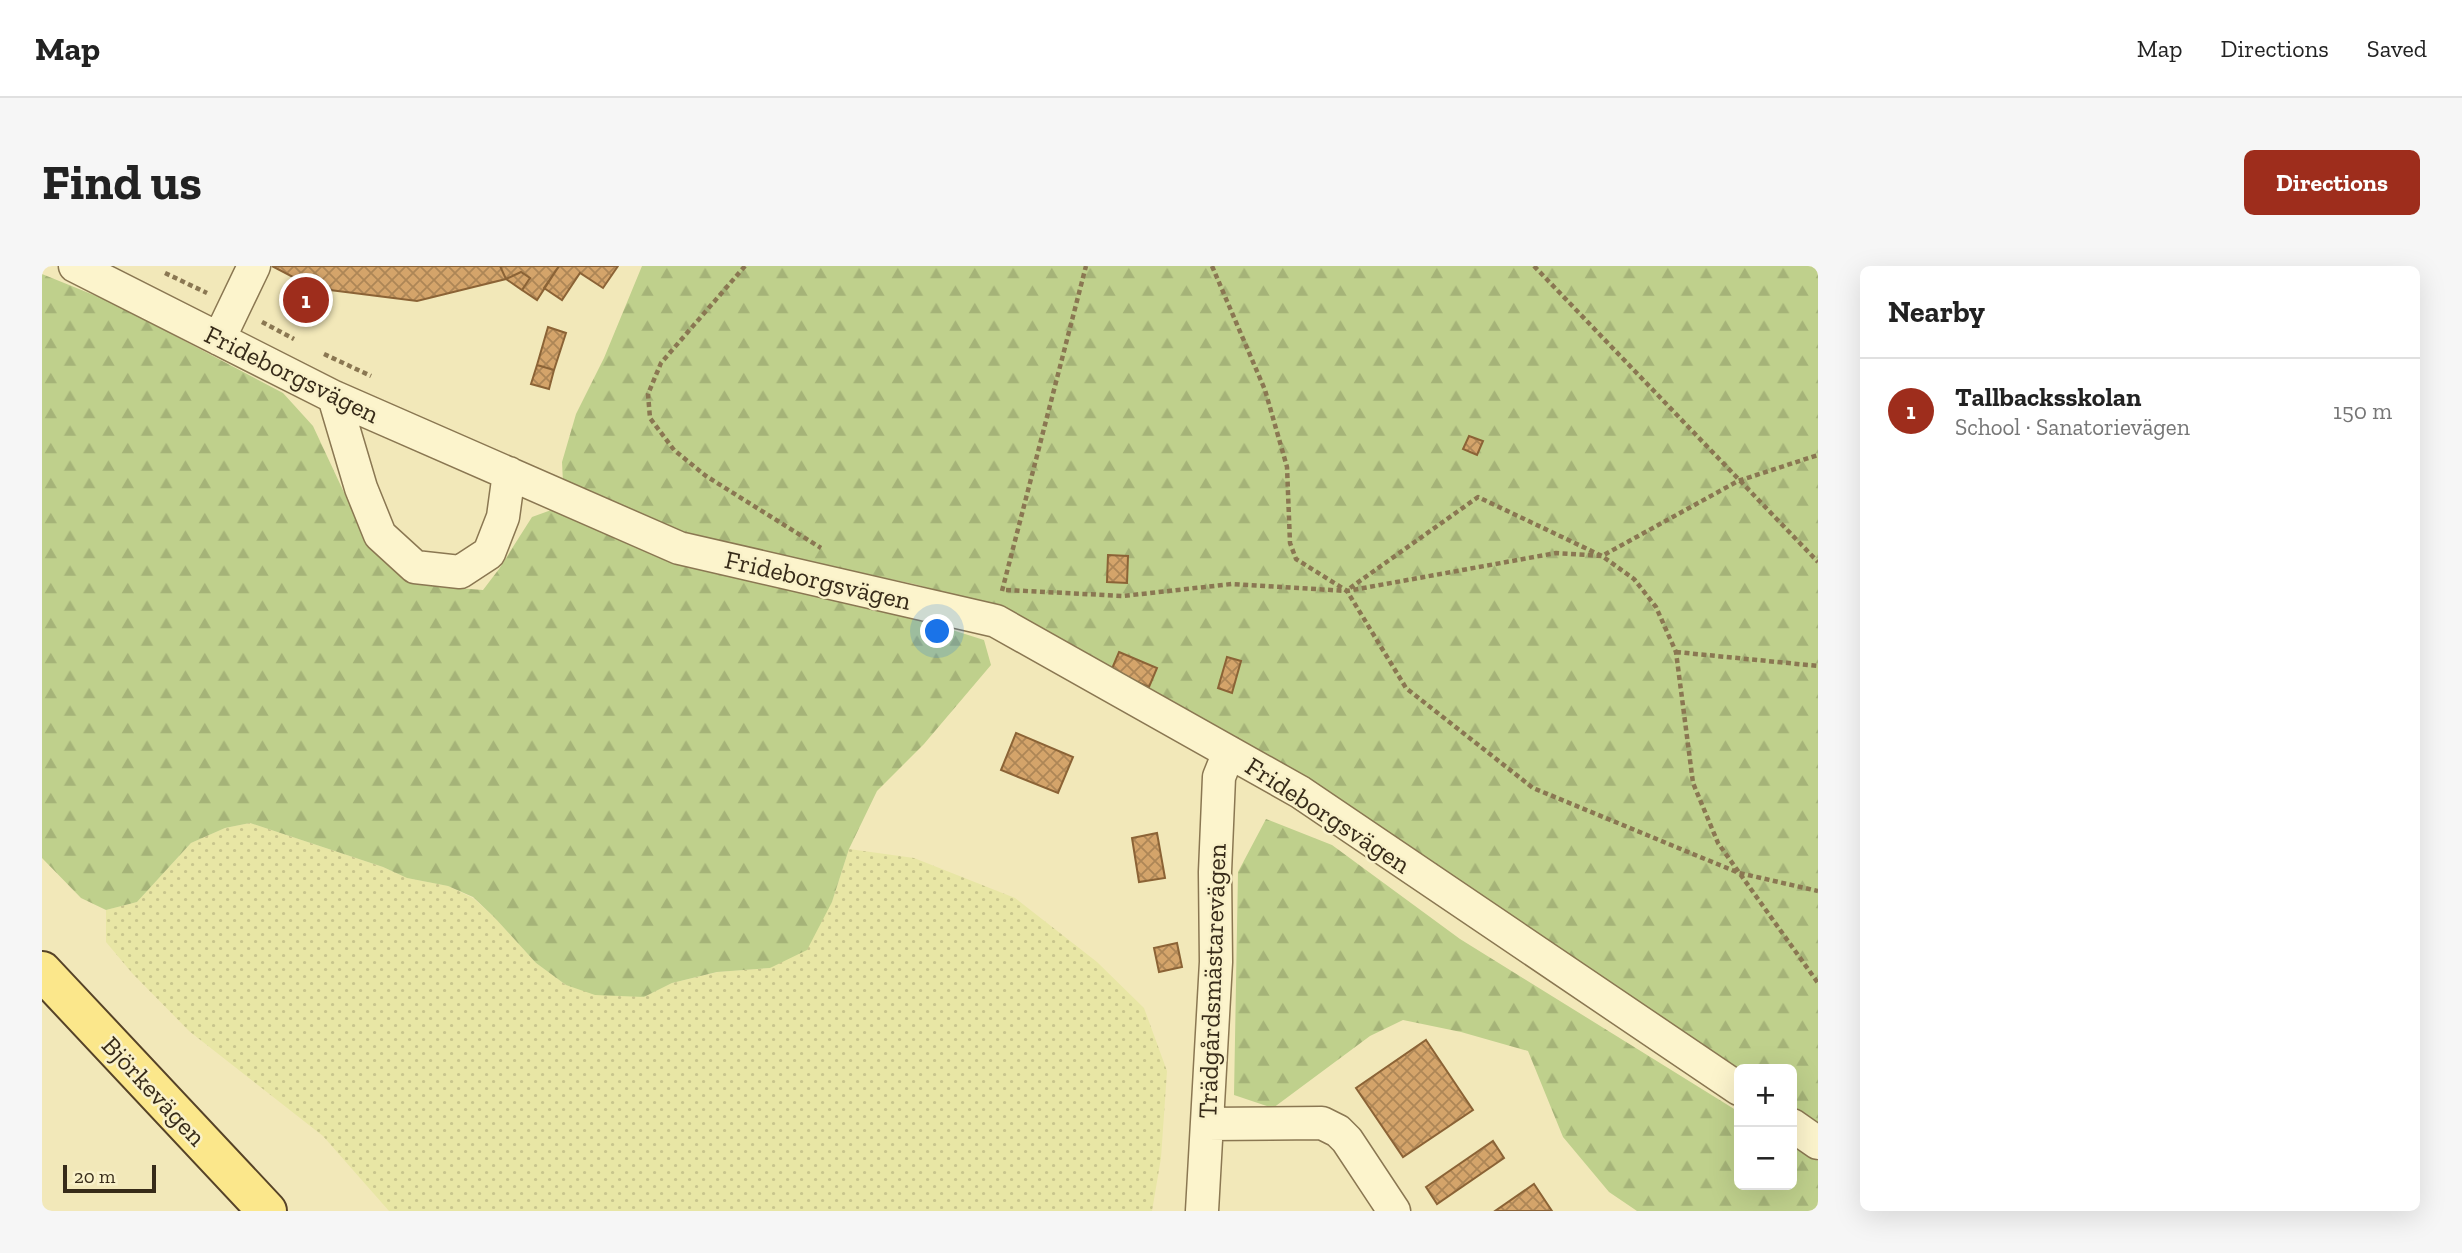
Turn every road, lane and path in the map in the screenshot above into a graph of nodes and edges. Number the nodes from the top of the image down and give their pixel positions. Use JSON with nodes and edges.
{"nodes":[{"id":1,"x":75,"y":266,"type":"edge"},
{"id":2,"x":254,"y":266,"type":"edge"},
{"id":3,"x":745,"y":266,"type":"edge"},
{"id":4,"x":1086,"y":266,"type":"edge"},
{"id":5,"x":1212,"y":266,"type":"edge"},
{"id":6,"x":1534,"y":266,"type":"edge"},
{"id":7,"x":219,"y":339,"type":"junction"},
{"id":8,"x":334,"y":397,"type":"junction"},
{"id":9,"x":1818,"y":455,"type":"edge"},
{"id":10,"x":509,"y":473,"type":"junction"},
{"id":11,"x":1738,"y":481,"type":"junction"},
{"id":12,"x":832,"y":554,"type":"dead end"},
{"id":13,"x":1602,"y":556,"type":"junction"},
{"id":14,"x":1818,"y":562,"type":"edge"},
{"id":15,"x":990,"y":587,"type":"dead end"},
{"id":16,"x":1002,"y":589,"type":"junction"},
{"id":17,"x":1347,"y":591,"type":"junction"},
{"id":18,"x":996,"y":621,"type":"junction"},
{"id":19,"x":1676,"y":652,"type":"junction"},
{"id":20,"x":1818,"y":667,"type":"edge"},
{"id":21,"x":1229,"y":752,"type":"junction"},
{"id":22,"x":1739,"y":873,"type":"junction"},
{"id":23,"x":1818,"y":891,"type":"edge"},
{"id":24,"x":42,"y":971,"type":"edge"},
{"id":25,"x":1818,"y":983,"type":"edge"},
{"id":26,"x":1734,"y":1086,"type":"edge"},
{"id":27,"x":1207,"y":1124,"type":"junction"},
{"id":28,"x":1795,"y":1127,"type":"edge"},
{"id":29,"x":1818,"y":1143,"type":"edge"},
{"id":30,"x":267,"y":1211,"type":"edge"},
{"id":31,"x":1202,"y":1211,"type":"edge"},
{"id":32,"x":1394,"y":1211,"type":"edge"}],
"edges":[{"from":1,"to":7,"type":"street","name":"Frideborgsvägen"},
{"from":2,"to":7,"type":"street"},
{"from":3,"to":12,"type":"path"},
{"from":4,"to":16,"type":"path"},
{"from":5,"to":17,"type":"path"},
{"from":6,"to":11,"type":"path"},
{"from":7,"to":8,"type":"street","name":"Frideborgsvägen"},
{"from":8,"to":10,"type":"street","name":"Frideborgsvägen"},
{"from":8,"to":10,"type":"street"},
{"from":9,"to":11,"type":"path"},
{"from":10,"to":18,"type":"street","name":"Frideborgsvägen"},
{"from":11,"to":13,"type":"path"},
{"from":11,"to":14,"type":"path"},
{"from":13,"to":17,"type":"path"},
{"from":13,"to":17,"type":"path"},
{"from":13,"to":19,"type":"path"},
{"from":15,"to":16,"type":"path"},
{"from":16,"to":17,"type":"path"},
{"from":16,"to":18,"type":"path"},
{"from":17,"to":22,"type":"path"},
{"from":18,"to":21,"type":"street","name":"Frideborgsvägen"},
{"from":19,"to":20,"type":"path"},
{"from":19,"to":22,"type":"path"},
{"from":21,"to":26,"type":"street","name":"Frideborgsvägen"},
{"from":21,"to":27,"type":"street","name":"Trädgårdsmästarevägen"},
{"from":22,"to":23,"type":"path"},
{"from":22,"to":25,"type":"path"},
{"from":24,"to":30,"type":"main road","name":"Björkevägen"},
{"from":27,"to":31,"type":"street","name":"Trädgårdsmästarevägen"},
{"from":27,"to":32,"type":"street"},
{"from":28,"to":29,"type":"street"}]}
